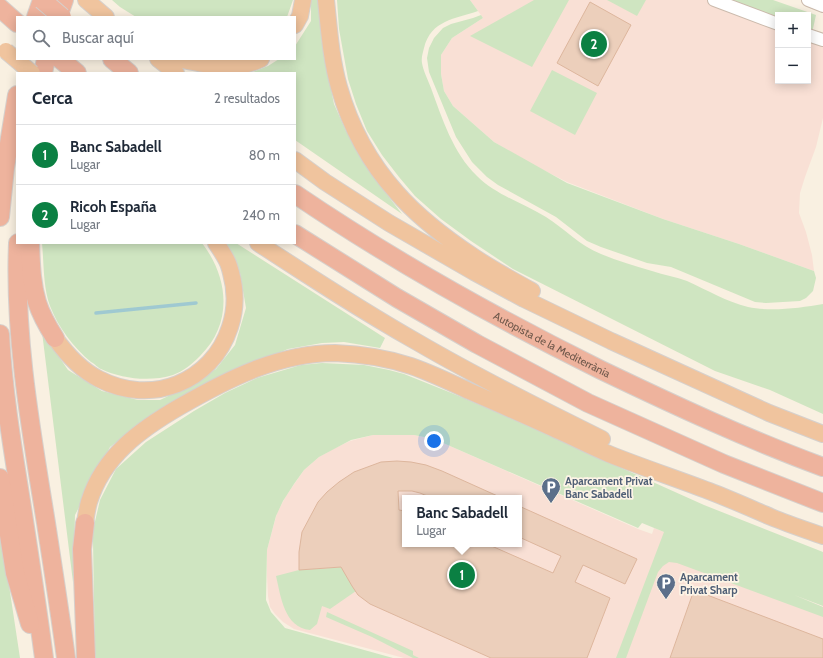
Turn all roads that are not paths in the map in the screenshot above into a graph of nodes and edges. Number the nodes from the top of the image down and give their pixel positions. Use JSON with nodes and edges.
{"nodes":[{"id":1,"x":42,"y":0,"type":"edge"},
{"id":2,"x":64,"y":0,"type":"edge"},
{"id":3,"x":86,"y":0,"type":"edge"},
{"id":4,"x":303,"y":0,"type":"edge"},
{"id":5,"x":326,"y":0,"type":"edge"},
{"id":6,"x":714,"y":0,"type":"edge"},
{"id":7,"x":808,"y":0,"type":"edge"},
{"id":8,"x":823,"y":6,"type":"edge"},
{"id":9,"x":0,"y":8,"type":"edge"},
{"id":10,"x":36,"y":16,"type":"edge"},
{"id":11,"x":58,"y":16,"type":"edge"},
{"id":12,"x":61,"y":16,"type":"edge"},
{"id":13,"x":105,"y":16,"type":"edge"},
{"id":14,"x":16,"y":22,"type":"edge"},
{"id":15,"x":296,"y":23,"type":"edge"},
{"id":16,"x":775,"y":23,"type":"edge"},
{"id":17,"x":811,"y":36,"type":"edge"},
{"id":18,"x":823,"y":40,"type":"edge"},
{"id":19,"x":2,"y":47,"type":"edge"},
{"id":20,"x":46,"y":60,"type":"edge"},
{"id":21,"x":113,"y":60,"type":"edge"},
{"id":22,"x":159,"y":60,"type":"edge"},
{"id":23,"x":184,"y":60,"type":"edge"},
{"id":24,"x":258,"y":60,"type":"edge"},
{"id":25,"x":23,"y":72,"type":"edge"},
{"id":26,"x":43,"y":72,"type":"edge"},
{"id":27,"x":128,"y":72,"type":"edge"},
{"id":28,"x":175,"y":72,"type":"edge"},
{"id":29,"x":16,"y":88,"type":"edge"},
{"id":30,"x":16,"y":101,"type":"edge"},
{"id":31,"x":0,"y":124,"type":"edge"},
{"id":32,"x":296,"y":161,"type":"edge"},
{"id":33,"x":296,"y":195,"type":"edge"},
{"id":34,"x":0,"y":217,"type":"edge"},
{"id":35,"x":296,"y":235,"type":"edge"},
{"id":36,"x":18,"y":244,"type":"edge"},
{"id":37,"x":30,"y":244,"type":"edge"},
{"id":38,"x":217,"y":244,"type":"edge"},
{"id":39,"x":259,"y":244,"type":"edge"},
{"id":40,"x":0,"y":334,"type":"edge"},
{"id":41,"x":55,"y":338,"type":"joint"},
{"id":42,"x":611,"y":341,"type":"junction"},
{"id":43,"x":823,"y":434,"type":"edge"},
{"id":44,"x":823,"y":467,"type":"edge"},
{"id":45,"x":0,"y":478,"type":"edge"},
{"id":46,"x":711,"y":492,"type":"junction"},
{"id":47,"x":823,"y":503,"type":"edge"},
{"id":48,"x":85,"y":523,"type":"joint"},
{"id":49,"x":823,"y":536,"type":"edge"},
{"id":50,"x":40,"y":658,"type":"edge"},
{"id":51,"x":44,"y":658,"type":"edge"},
{"id":52,"x":66,"y":658,"type":"edge"},
{"id":53,"x":86,"y":658,"type":"edge"}],
"edges":[{"from":1,"to":10,"type":"highway"},
{"from":1,"to":12,"type":"highway","bridge":true},
{"from":2,"to":11,"type":"highway"},
{"from":3,"to":13,"type":"highway"},
{"from":4,"to":15,"type":"highway"},
{"from":5,"to":42,"type":"highway"},
{"from":6,"to":16,"type":"street"},
{"from":7,"to":8,"type":"street"},
{"from":9,"to":14,"type":"highway"},
{"from":17,"to":18,"type":"street"},
{"from":19,"to":25,"type":"highway","bridge":true},
{"from":20,"to":26,"type":"highway"},
{"from":21,"to":27,"type":"highway"},
{"from":22,"to":28,"type":"highway"},
{"from":23,"to":24,"type":"highway"},
{"from":29,"to":31,"type":"highway"},
{"from":30,"to":34,"type":"highway"},
{"from":32,"to":42,"type":"highway"},
{"from":33,"to":44,"type":"highway","name":"Autopista de la Mediterrània"},
{"from":35,"to":47,"type":"highway"},
{"from":36,"to":52,"type":"highway"},
{"from":37,"to":41,"type":"highway"},
{"from":38,"to":41,"type":"highway"},
{"from":39,"to":46,"type":"highway"},
{"from":40,"to":51,"type":"highway"},
{"from":42,"to":43,"type":"highway"},
{"from":45,"to":50,"type":"highway"},
{"from":46,"to":48,"type":"highway"},
{"from":46,"to":49,"type":"highway"},
{"from":48,"to":53,"type":"highway"}]}
